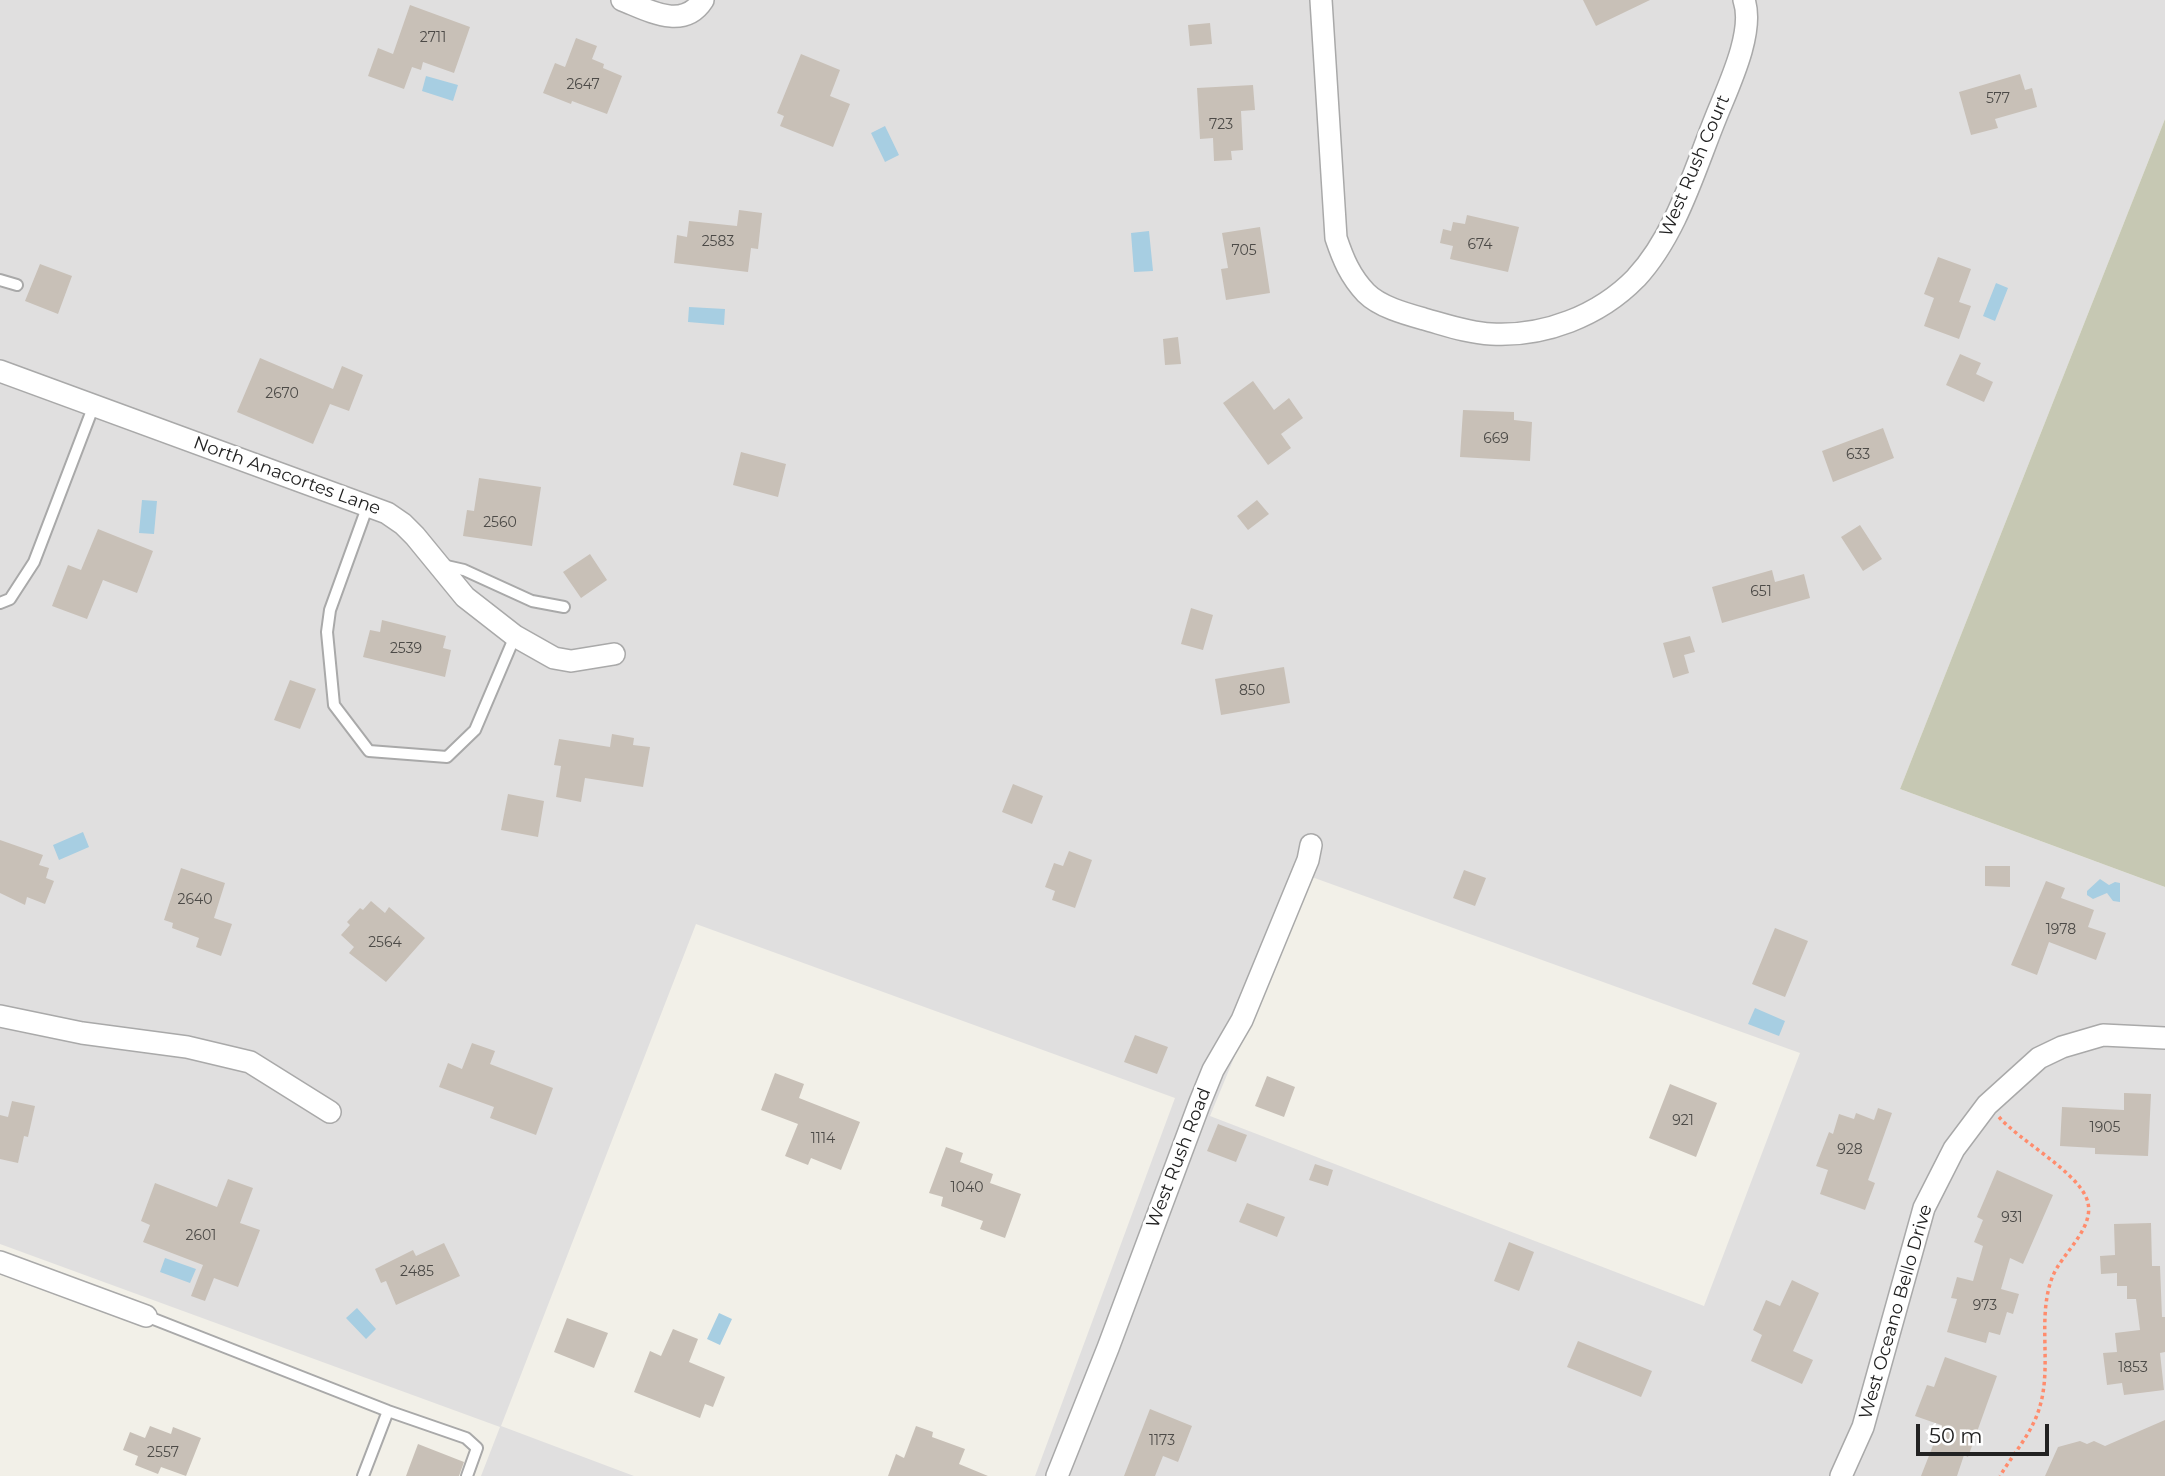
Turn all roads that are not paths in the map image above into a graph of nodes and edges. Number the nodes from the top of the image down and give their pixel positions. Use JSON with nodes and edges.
{"nodes":[{"id":1,"x":622,"y":0,"type":"edge"},
{"id":2,"x":703,"y":0,"type":"edge"},
{"id":3,"x":1321,"y":0,"type":"edge"},
{"id":4,"x":1744,"y":0,"type":"edge"},
{"id":5,"x":0,"y":280,"type":"edge"},
{"id":6,"x":17,"y":285,"type":"dead end"},
{"id":7,"x":0,"y":371,"type":"edge"},
{"id":8,"x":94,"y":405,"type":"junction"},
{"id":9,"x":368,"y":505,"type":"junction"},
{"id":10,"x":436,"y":563,"type":"junction"},
{"id":11,"x":0,"y":603,"type":"edge"},
{"id":12,"x":564,"y":607,"type":"dead end"},
{"id":13,"x":515,"y":636,"type":"junction"},
{"id":14,"x":614,"y":654,"type":"dead end"},
{"id":15,"x":1311,"y":845,"type":"dead end"},
{"id":16,"x":0,"y":1016,"type":"edge"},
{"id":17,"x":2165,"y":1038,"type":"edge"},
{"id":18,"x":330,"y":1112,"type":"dead end"},
{"id":19,"x":0,"y":1262,"type":"edge"},
{"id":20,"x":146,"y":1316,"type":"joint"},
{"id":21,"x":387,"y":1410,"type":"junction"},
{"id":22,"x":363,"y":1476,"type":"edge"},
{"id":23,"x":467,"y":1476,"type":"edge"},
{"id":24,"x":1057,"y":1476,"type":"edge"},
{"id":25,"x":1841,"y":1476,"type":"edge"}],
"edges":[{"from":1,"to":2,"type":"street"},
{"from":3,"to":4,"type":"street","name":"West Rush Court"},
{"from":5,"to":6,"type":"lane"},
{"from":7,"to":8,"type":"street","name":"North Anacortes Lane"},
{"from":8,"to":9,"type":"street","name":"North Anacortes Lane"},
{"from":8,"to":11,"type":"lane"},
{"from":9,"to":10,"type":"street","name":"North Anacortes Lane"},
{"from":9,"to":13,"type":"lane"},
{"from":10,"to":12,"type":"lane"},
{"from":10,"to":13,"type":"street","name":"North Anacortes Lane"},
{"from":13,"to":14,"type":"street","name":"North Anacortes Lane"},
{"from":15,"to":24,"type":"street","name":"West Rush Road"},
{"from":16,"to":18,"type":"street"},
{"from":17,"to":25,"type":"street","name":"West Oceano Bello Drive"},
{"from":19,"to":20,"type":"street"},
{"from":20,"to":21,"type":"lane"},
{"from":21,"to":22,"type":"lane"},
{"from":21,"to":23,"type":"lane"}]}
